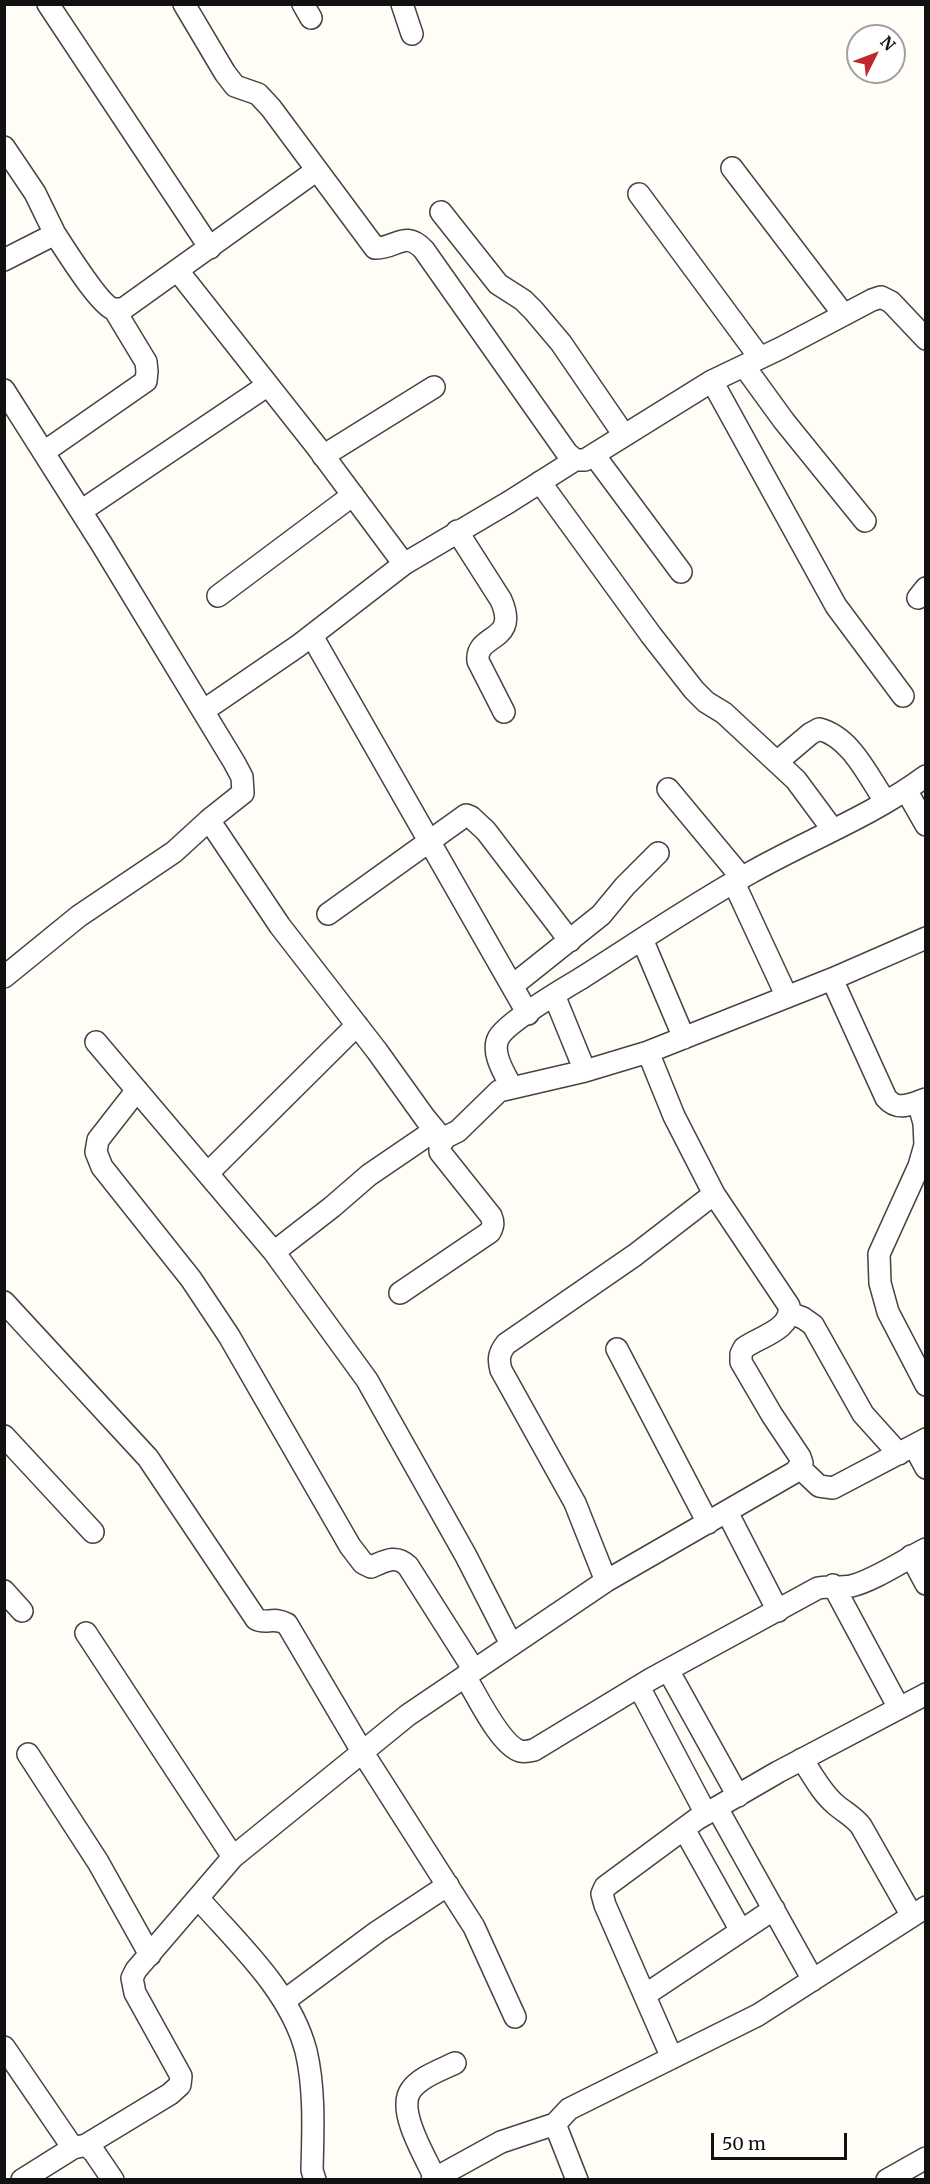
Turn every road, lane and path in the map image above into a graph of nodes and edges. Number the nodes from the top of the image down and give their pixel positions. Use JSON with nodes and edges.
{"nodes":[{"id":1,"x":48,"y":4,"type":"edge"},
{"id":2,"x":184,"y":4,"type":"edge"},
{"id":3,"x":402,"y":4,"type":"edge"},
{"id":4,"x":412,"y":34,"type":"dead end"},
{"id":5,"x":4,"y":147,"type":"edge"},
{"id":6,"x":11,"y":168,"type":"edge"},
{"id":7,"x":732,"y":168,"type":"dead end"},
{"id":8,"x":317,"y":171,"type":"junction"},
{"id":9,"x":639,"y":194,"type":"dead end"},
{"id":10,"x":441,"y":212,"type":"dead end"},
{"id":11,"x":55,"y":234,"type":"junction"},
{"id":12,"x":210,"y":248,"type":"junction"},
{"id":13,"x":4,"y":260,"type":"edge"},
{"id":14,"x":178,"y":271,"type":"junction"},
{"id":15,"x":114,"y":309,"type":"junction"},
{"id":16,"x":844,"y":315,"type":"junction"},
{"id":17,"x":926,"y":339,"type":"edge"},
{"id":18,"x":752,"y":362,"type":"junction"},
{"id":19,"x":712,"y":381,"type":"junction"},
{"id":20,"x":268,"y":385,"type":"junction"},
{"id":21,"x":434,"y":387,"type":"dead end"},
{"id":22,"x":4,"y":390,"type":"edge"},
{"id":23,"x":624,"y":435,"type":"junction"},
{"id":24,"x":44,"y":452,"type":"junction"},
{"id":25,"x":323,"y":456,"type":"junction"},
{"id":26,"x":585,"y":457,"type":"junction"},
{"id":27,"x":540,"y":482,"type":"junction"},
{"id":28,"x":353,"y":495,"type":"junction"},
{"id":29,"x":81,"y":511,"type":"junction"},
{"id":30,"x":866,"y":521,"type":"dead end"},
{"id":31,"x":457,"y":531,"type":"junction"},
{"id":32,"x":404,"y":564,"type":"junction"},
{"id":33,"x":681,"y":572,"type":"dead end"},
{"id":34,"x":218,"y":596,"type":"dead end"},
{"id":35,"x":312,"y":636,"type":"junction"},
{"id":36,"x":903,"y":696,"type":"dead end"},
{"id":37,"x":202,"y":711,"type":"junction"},
{"id":38,"x":504,"y":712,"type":"dead end"},
{"id":39,"x":777,"y":762,"type":"junction"},
{"id":40,"x":926,"y":776,"type":"edge"},
{"id":41,"x":668,"y":789,"type":"dead end"},
{"id":42,"x":906,"y":790,"type":"junction"},
{"id":43,"x":885,"y":801,"type":"junction"},
{"id":44,"x":209,"y":820,"type":"junction"},
{"id":45,"x":926,"y":825,"type":"edge"},
{"id":46,"x":832,"y":830,"type":"junction"},
{"id":47,"x":429,"y":840,"type":"junction"},
{"id":48,"x":658,"y":853,"type":"dead end"},
{"id":49,"x":738,"y":880,"type":"junction"},
{"id":50,"x":328,"y":914,"type":"dead end"},
{"id":51,"x":926,"y":938,"type":"edge"},
{"id":52,"x":642,"y":939,"type":"junction"},
{"id":53,"x":570,"y":940,"type":"junction"},
{"id":54,"x":4,"y":977,"type":"edge"},
{"id":55,"x":832,"y":979,"type":"junction"},
{"id":56,"x":512,"y":986,"type":"junction"},
{"id":57,"x":554,"y":995,"type":"junction"},
{"id":58,"x":787,"y":997,"type":"junction"},
{"id":59,"x":528,"y":1014,"type":"junction"},
{"id":60,"x":357,"y":1025,"type":"junction"},
{"id":61,"x":684,"y":1038,"type":"junction"},
{"id":62,"x":96,"y":1042,"type":"dead end"},
{"id":63,"x":648,"y":1052,"type":"junction"},
{"id":64,"x":585,"y":1071,"type":"junction"},
{"id":65,"x":512,"y":1088,"type":"junction"},
{"id":66,"x":137,"y":1090,"type":"junction"},
{"id":67,"x":922,"y":1101,"type":"edge"},
{"id":68,"x":440,"y":1134,"type":"junction"},
{"id":69,"x":208,"y":1173,"type":"junction"},
{"id":70,"x":714,"y":1194,"type":"junction"},
{"id":71,"x":274,"y":1252,"type":"junction"},
{"id":72,"x":400,"y":1293,"type":"dead end"},
{"id":73,"x":4,"y":1302,"type":"edge"},
{"id":74,"x":790,"y":1314,"type":"junction"},
{"id":75,"x":617,"y":1349,"type":"dead end"},
{"id":76,"x":926,"y":1385,"type":"edge"},
{"id":77,"x":4,"y":1436,"type":"edge"},
{"id":78,"x":913,"y":1446,"type":"edge"},
{"id":79,"x":800,"y":1467,"type":"junction"},
{"id":80,"x":926,"y":1468,"type":"edge"},
{"id":81,"x":727,"y":1512,"type":"junction"},
{"id":82,"x":708,"y":1523,"type":"junction"},
{"id":83,"x":93,"y":1532,"type":"dead end"},
{"id":84,"x":918,"y":1553,"type":"edge"},
{"id":85,"x":606,"y":1581,"type":"junction"},
{"id":86,"x":926,"y":1584,"type":"edge"},
{"id":87,"x":832,"y":1585,"type":"junction"},
{"id":88,"x":4,"y":1591,"type":"edge"},
{"id":89,"x":22,"y":1611,"type":"dead end"},
{"id":90,"x":778,"y":1611,"type":"junction"},
{"id":91,"x":86,"y":1633,"type":"dead end"},
{"id":92,"x":511,"y":1644,"type":"junction"},
{"id":93,"x":668,"y":1670,"type":"junction"},
{"id":94,"x":469,"y":1673,"type":"junction"},
{"id":95,"x":639,"y":1687,"type":"junction"},
{"id":96,"x":926,"y":1694,"type":"edge"},
{"id":97,"x":899,"y":1708,"type":"junction"},
{"id":98,"x":363,"y":1753,"type":"junction"},
{"id":99,"x":28,"y":1754,"type":"dead end"},
{"id":100,"x":802,"y":1760,"type":"junction"},
{"id":101,"x":738,"y":1796,"type":"junction"},
{"id":102,"x":712,"y":1811,"type":"junction"},
{"id":103,"x":684,"y":1829,"type":"junction"},
{"id":104,"x":233,"y":1857,"type":"junction"},
{"id":105,"x":448,"y":1886,"type":"junction"},
{"id":106,"x":198,"y":1898,"type":"junction"},
{"id":107,"x":774,"y":1909,"type":"junction"},
{"id":108,"x":919,"y":1911,"type":"edge"},
{"id":109,"x":741,"y":1931,"type":"junction"},
{"id":110,"x":150,"y":1954,"type":"junction"},
{"id":111,"x":813,"y":1980,"type":"junction"},
{"id":112,"x":645,"y":1995,"type":"junction"},
{"id":113,"x":284,"y":2001,"type":"junction"},
{"id":114,"x":515,"y":2017,"type":"dead end"},
{"id":115,"x":4,"y":2047,"type":"edge"},
{"id":116,"x":672,"y":2058,"type":"junction"},
{"id":117,"x":455,"y":2063,"type":"dead end"},
{"id":118,"x":555,"y":2124,"type":"junction"},
{"id":119,"x":80,"y":2147,"type":"junction"},
{"id":120,"x":926,"y":2158,"type":"edge"},
{"id":121,"x":898,"y":2177,"type":"edge"},
{"id":122,"x":434,"y":2179,"type":"edge"},
{"id":123,"x":22,"y":2180,"type":"edge"},
{"id":124,"x":113,"y":2180,"type":"edge"},
{"id":125,"x":315,"y":2180,"type":"edge"},
{"id":126,"x":577,"y":2180,"type":"edge"}],
"edges":[{"from":1,"to":12,"type":"street"},
{"from":2,"to":8,"type":"street"},
{"from":3,"to":4,"type":"street"},
{"from":5,"to":6,"type":"street"},
{"from":6,"to":11,"type":"street"},
{"from":7,"to":16,"type":"street"},
{"from":8,"to":12,"type":"street"},
{"from":8,"to":26,"type":"street"},
{"from":9,"to":18,"type":"street"},
{"from":10,"to":23,"type":"street"},
{"from":11,"to":13,"type":"street"},
{"from":11,"to":15,"type":"street"},
{"from":12,"to":14,"type":"street"},
{"from":14,"to":15,"type":"street"},
{"from":14,"to":20,"type":"street"},
{"from":15,"to":24,"type":"street"},
{"from":16,"to":17,"type":"street"},
{"from":16,"to":18,"type":"street"},
{"from":18,"to":19,"type":"street"},
{"from":18,"to":30,"type":"street"},
{"from":19,"to":23,"type":"street"},
{"from":19,"to":36,"type":"street"},
{"from":20,"to":25,"type":"street"},
{"from":20,"to":29,"type":"street"},
{"from":21,"to":25,"type":"street"},
{"from":22,"to":24,"type":"street"},
{"from":23,"to":26,"type":"street"},
{"from":24,"to":29,"type":"street"},
{"from":25,"to":28,"type":"street"},
{"from":26,"to":27,"type":"street"},
{"from":26,"to":33,"type":"street"},
{"from":27,"to":31,"type":"street"},
{"from":27,"to":39,"type":"street"},
{"from":28,"to":32,"type":"street"},
{"from":28,"to":34,"type":"street"},
{"from":29,"to":37,"type":"street"},
{"from":31,"to":32,"type":"street"},
{"from":31,"to":38,"type":"street"},
{"from":32,"to":35,"type":"street"},
{"from":35,"to":37,"type":"street"},
{"from":35,"to":47,"type":"street"},
{"from":37,"to":44,"type":"street"},
{"from":39,"to":43,"type":"street"},
{"from":39,"to":46,"type":"street"},
{"from":40,"to":42,"type":"street"},
{"from":41,"to":49,"type":"street"},
{"from":42,"to":43,"type":"street"},
{"from":42,"to":45,"type":"street"},
{"from":43,"to":46,"type":"street"},
{"from":44,"to":54,"type":"street"},
{"from":44,"to":60,"type":"street"},
{"from":46,"to":49,"type":"street"},
{"from":47,"to":50,"type":"street"},
{"from":47,"to":53,"type":"street"},
{"from":47,"to":56,"type":"street"},
{"from":48,"to":53,"type":"street"},
{"from":49,"to":52,"type":"street"},
{"from":49,"to":58,"type":"street"},
{"from":51,"to":55,"type":"street"},
{"from":52,"to":57,"type":"street"},
{"from":52,"to":61,"type":"street"},
{"from":53,"to":56,"type":"street"},
{"from":55,"to":58,"type":"street"},
{"from":55,"to":67,"type":"street"},
{"from":56,"to":59,"type":"street"},
{"from":57,"to":59,"type":"street"},
{"from":57,"to":64,"type":"street"},
{"from":58,"to":61,"type":"street"},
{"from":59,"to":65,"type":"street"},
{"from":60,"to":68,"type":"street"},
{"from":60,"to":69,"type":"street"},
{"from":61,"to":63,"type":"street"},
{"from":62,"to":66,"type":"street"},
{"from":63,"to":64,"type":"street"},
{"from":63,"to":70,"type":"street"},
{"from":64,"to":65,"type":"street"},
{"from":65,"to":68,"type":"street"},
{"from":66,"to":69,"type":"street"},
{"from":66,"to":94,"type":"street"},
{"from":67,"to":76,"type":"street"},
{"from":68,"to":71,"type":"street"},
{"from":68,"to":72,"type":"street"},
{"from":69,"to":71,"type":"street"},
{"from":70,"to":74,"type":"street"},
{"from":70,"to":85,"type":"street"},
{"from":71,"to":92,"type":"street"},
{"from":73,"to":98,"type":"street"},
{"from":74,"to":78,"type":"street"},
{"from":74,"to":79,"type":"street"},
{"from":75,"to":82,"type":"street"},
{"from":77,"to":83,"type":"street"},
{"from":78,"to":79,"type":"street"},
{"from":78,"to":80,"type":"street"},
{"from":79,"to":81,"type":"street"},
{"from":81,"to":82,"type":"street"},
{"from":81,"to":90,"type":"street"},
{"from":82,"to":85,"type":"street"},
{"from":84,"to":86,"type":"street"},
{"from":84,"to":87,"type":"street"},
{"from":85,"to":92,"type":"street"},
{"from":87,"to":90,"type":"street"},
{"from":87,"to":97,"type":"street"},
{"from":88,"to":89,"type":"street"},
{"from":90,"to":93,"type":"street"},
{"from":91,"to":104,"type":"street"},
{"from":92,"to":94,"type":"street"},
{"from":93,"to":95,"type":"street"},
{"from":93,"to":101,"type":"street"},
{"from":94,"to":95,"type":"street"},
{"from":94,"to":98,"type":"street"},
{"from":95,"to":102,"type":"street"},
{"from":96,"to":97,"type":"street"},
{"from":97,"to":100,"type":"street"},
{"from":98,"to":104,"type":"street"},
{"from":98,"to":105,"type":"street"},
{"from":99,"to":110,"type":"street"},
{"from":100,"to":101,"type":"street"},
{"from":100,"to":108,"type":"street"},
{"from":101,"to":102,"type":"street"},
{"from":102,"to":103,"type":"street"},
{"from":102,"to":107,"type":"street"},
{"from":103,"to":109,"type":"street"},
{"from":103,"to":112,"type":"street"},
{"from":104,"to":106,"type":"street"},
{"from":105,"to":113,"type":"street"},
{"from":105,"to":114,"type":"street"},
{"from":106,"to":110,"type":"street"},
{"from":106,"to":113,"type":"street"},
{"from":107,"to":109,"type":"street"},
{"from":107,"to":111,"type":"street"},
{"from":108,"to":111,"type":"street"},
{"from":109,"to":112,"type":"street"},
{"from":110,"to":119,"type":"street"},
{"from":111,"to":116,"type":"street"},
{"from":112,"to":116,"type":"street"},
{"from":113,"to":125,"type":"street"},
{"from":115,"to":119,"type":"street"},
{"from":116,"to":118,"type":"street"},
{"from":117,"to":122,"type":"street"},
{"from":118,"to":122,"type":"street"},
{"from":118,"to":126,"type":"street"},
{"from":119,"to":123,"type":"street"},
{"from":119,"to":124,"type":"street"},
{"from":120,"to":121,"type":"street"}]}
